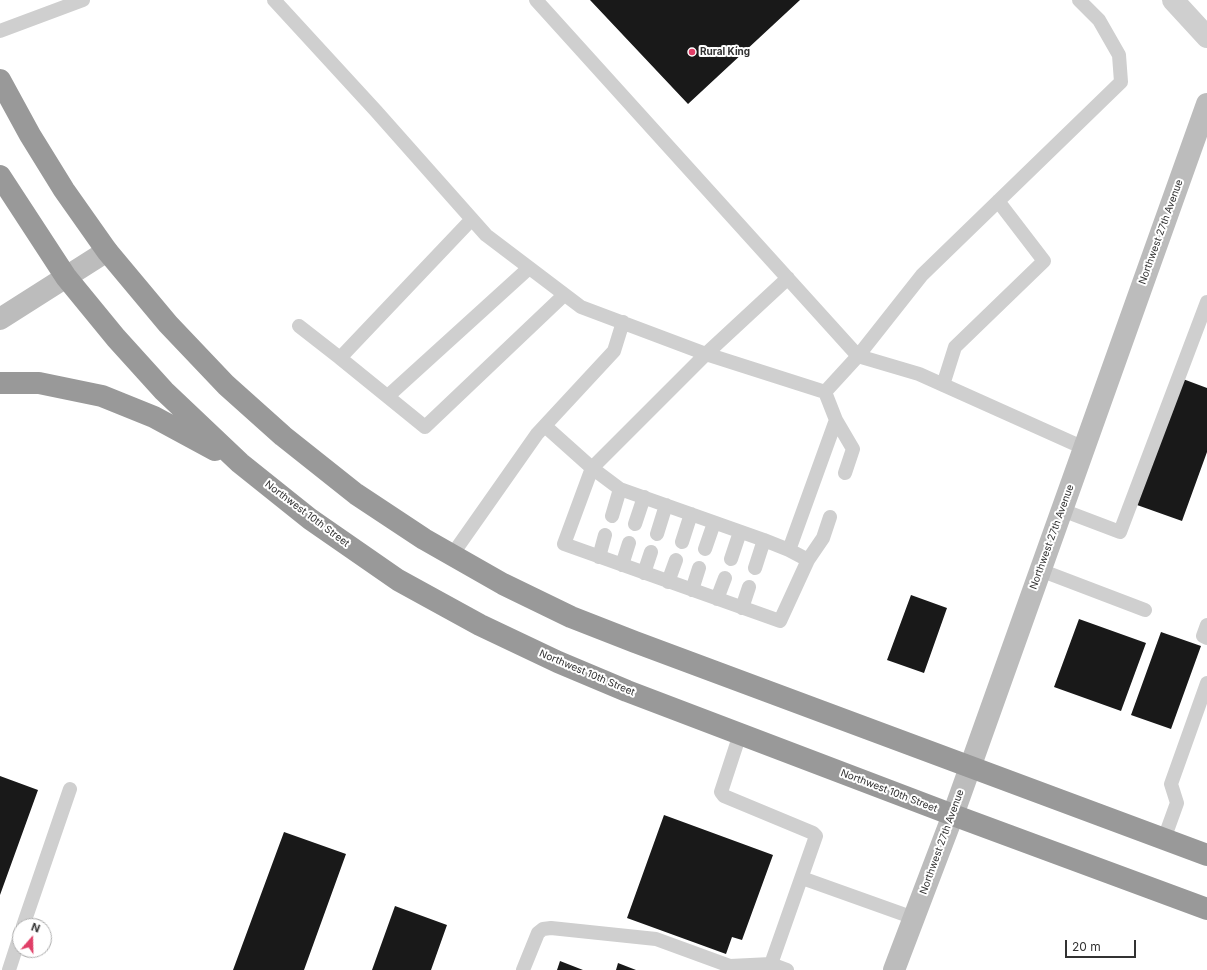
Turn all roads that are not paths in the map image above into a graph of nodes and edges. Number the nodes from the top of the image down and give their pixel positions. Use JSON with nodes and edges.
{"nodes":[{"id":1,"x":83,"y":0,"type":"edge"},
{"id":2,"x":274,"y":0,"type":"edge"},
{"id":3,"x":536,"y":0,"type":"edge"},
{"id":4,"x":1079,"y":0,"type":"edge"},
{"id":5,"x":1173,"y":0,"type":"edge"},
{"id":6,"x":0,"y":31,"type":"edge"},
{"id":7,"x":1207,"y":37,"type":"edge"},
{"id":8,"x":0,"y":80,"type":"edge"},
{"id":9,"x":1207,"y":104,"type":"edge"},
{"id":10,"x":0,"y":176,"type":"edge"},
{"id":11,"x":998,"y":202,"type":"junction"},
{"id":12,"x":472,"y":219,"type":"junction"},
{"id":13,"x":107,"y":251,"type":"junction"},
{"id":14,"x":529,"y":268,"type":"junction"},
{"id":15,"x":66,"y":277,"type":"junction"},
{"id":16,"x":788,"y":278,"type":"junction"},
{"id":17,"x":564,"y":295,"type":"junction"},
{"id":18,"x":1207,"y":302,"type":"edge"},
{"id":19,"x":0,"y":319,"type":"edge"},
{"id":20,"x":623,"y":322,"type":"junction"},
{"id":21,"x":299,"y":326,"type":"dead end"},
{"id":22,"x":706,"y":354,"type":"junction"},
{"id":23,"x":858,"y":356,"type":"junction"},
{"id":24,"x":340,"y":358,"type":"junction"},
{"id":25,"x":0,"y":383,"type":"edge"},
{"id":26,"x":943,"y":385,"type":"junction"},
{"id":27,"x":825,"y":392,"type":"junction"},
{"id":28,"x":388,"y":396,"type":"junction"},
{"id":29,"x":836,"y":420,"type":"junction"},
{"id":30,"x":545,"y":426,"type":"junction"},
{"id":31,"x":1084,"y":448,"type":"junction"},
{"id":32,"x":240,"y":463,"type":"junction"},
{"id":33,"x":592,"y":468,"type":"junction"},
{"id":34,"x":845,"y":473,"type":"dead end"},
{"id":35,"x":620,"y":489,"type":"junction"},
{"id":36,"x":644,"y":497,"type":"junction"},
{"id":37,"x":666,"y":505,"type":"junction"},
{"id":38,"x":1062,"y":510,"type":"junction"},
{"id":39,"x":691,"y":514,"type":"junction"},
{"id":40,"x":612,"y":516,"type":"dead end"},
{"id":41,"x":830,"y":517,"type":"dead end"},
{"id":42,"x":714,"y":523,"type":"junction"},
{"id":43,"x":635,"y":524,"type":"dead end"},
{"id":44,"x":740,"y":532,"type":"junction"},
{"id":45,"x":657,"y":534,"type":"dead end"},
{"id":46,"x":605,"y":535,"type":"dead end"},
{"id":47,"x":764,"y":540,"type":"junction"},
{"id":48,"x":682,"y":542,"type":"dead end"},
{"id":49,"x":629,"y":543,"type":"dead end"},
{"id":50,"x":705,"y":550,"type":"dead end"},
{"id":51,"x":789,"y":550,"type":"junction"},
{"id":52,"x":651,"y":552,"type":"dead end"},
{"id":53,"x":452,"y":555,"type":"junction"},
{"id":54,"x":599,"y":557,"type":"junction"},
{"id":55,"x":732,"y":559,"type":"dead end"},
{"id":56,"x":676,"y":560,"type":"dead end"},
{"id":57,"x":808,"y":560,"type":"junction"},
{"id":58,"x":622,"y":565,"type":"junction"},
{"id":59,"x":699,"y":568,"type":"dead end"},
{"id":60,"x":755,"y":568,"type":"dead end"},
{"id":61,"x":1040,"y":570,"type":"junction"},
{"id":62,"x":644,"y":573,"type":"junction"},
{"id":63,"x":725,"y":578,"type":"dead end"},
{"id":64,"x":668,"y":582,"type":"junction"},
{"id":65,"x":749,"y":587,"type":"dead end"},
{"id":66,"x":692,"y":590,"type":"junction"},
{"id":67,"x":718,"y":599,"type":"junction"},
{"id":68,"x":742,"y":608,"type":"junction"},
{"id":69,"x":1145,"y":610,"type":"dead end"},
{"id":70,"x":1207,"y":625,"type":"edge"},
{"id":71,"x":1207,"y":638,"type":"edge"},
{"id":72,"x":1207,"y":683,"type":"edge"},
{"id":73,"x":740,"y":734,"type":"junction"},
{"id":74,"x":970,"y":767,"type":"junction"},
{"id":75,"x":70,"y":789,"type":"dead end"},
{"id":76,"x":953,"y":815,"type":"junction"},
{"id":77,"x":1164,"y":839,"type":"junction"},
{"id":78,"x":1207,"y":855,"type":"edge"},
{"id":79,"x":802,"y":878,"type":"junction"},
{"id":80,"x":1207,"y":909,"type":"edge"},
{"id":81,"x":27,"y":918,"type":"edge"},
{"id":82,"x":914,"y":918,"type":"junction"},
{"id":83,"x":12,"y":958,"type":"edge"},
{"id":84,"x":771,"y":964,"type":"junction"},
{"id":85,"x":8,"y":970,"type":"edge"},
{"id":86,"x":523,"y":970,"type":"edge"},
{"id":87,"x":787,"y":970,"type":"edge"},
{"id":88,"x":894,"y":970,"type":"edge"}],
"edges":[{"from":1,"to":6,"type":"lane"},
{"from":2,"to":12,"type":"lane"},
{"from":3,"to":16,"type":"lane"},
{"from":4,"to":11,"type":"lane"},
{"from":5,"to":7,"type":"street"},
{"from":8,"to":13,"type":"highway"},
{"from":9,"to":31,"type":"street","name":"Northwest 27th Avenue"},
{"from":10,"to":15,"type":"highway","name":"Northwest 10th Street"},
{"from":11,"to":23,"type":"lane"},
{"from":11,"to":26,"type":"lane"},
{"from":12,"to":14,"type":"lane"},
{"from":12,"to":24,"type":"lane"},
{"from":13,"to":15,"type":"street"},
{"from":13,"to":53,"type":"highway"},
{"from":14,"to":17,"type":"lane"},
{"from":14,"to":28,"type":"lane"},
{"from":15,"to":19,"type":"street"},
{"from":15,"to":32,"type":"highway","name":"Northwest 10th Street"},
{"from":16,"to":22,"type":"lane"},
{"from":16,"to":23,"type":"lane"},
{"from":17,"to":20,"type":"lane"},
{"from":17,"to":28,"type":"lane"},
{"from":18,"to":38,"type":"lane"},
{"from":20,"to":22,"type":"lane"},
{"from":20,"to":30,"type":"lane"},
{"from":21,"to":24,"type":"lane"},
{"from":22,"to":27,"type":"lane"},
{"from":22,"to":33,"type":"lane"},
{"from":23,"to":26,"type":"lane"},
{"from":23,"to":27,"type":"lane"},
{"from":24,"to":28,"type":"lane"},
{"from":25,"to":32,"type":"highway"},
{"from":26,"to":31,"type":"lane"},
{"from":27,"to":29,"type":"lane"},
{"from":29,"to":34,"type":"lane"},
{"from":29,"to":51,"type":"lane"},
{"from":30,"to":33,"type":"lane"},
{"from":30,"to":53,"type":"lane"},
{"from":31,"to":38,"type":"street","name":"Northwest 27th Avenue"},
{"from":32,"to":73,"type":"highway","name":"Northwest 10th Street"},
{"from":33,"to":35,"type":"lane"},
{"from":33,"to":54,"type":"lane"},
{"from":35,"to":36,"type":"lane"},
{"from":35,"to":40,"type":"lane"},
{"from":36,"to":37,"type":"lane"},
{"from":36,"to":43,"type":"lane"},
{"from":37,"to":39,"type":"lane"},
{"from":37,"to":45,"type":"lane"},
{"from":38,"to":61,"type":"street","name":"Northwest 27th Avenue"},
{"from":39,"to":42,"type":"lane"},
{"from":39,"to":48,"type":"lane"},
{"from":41,"to":57,"type":"lane"},
{"from":42,"to":44,"type":"lane"},
{"from":42,"to":50,"type":"lane"},
{"from":44,"to":47,"type":"lane"},
{"from":44,"to":55,"type":"lane"},
{"from":46,"to":54,"type":"lane"},
{"from":47,"to":51,"type":"lane"},
{"from":47,"to":60,"type":"lane"},
{"from":49,"to":58,"type":"lane"},
{"from":51,"to":57,"type":"lane"},
{"from":52,"to":62,"type":"lane"},
{"from":53,"to":74,"type":"highway"},
{"from":54,"to":58,"type":"lane"},
{"from":56,"to":64,"type":"lane"},
{"from":57,"to":68,"type":"lane"},
{"from":58,"to":62,"type":"lane"},
{"from":59,"to":66,"type":"lane"},
{"from":61,"to":69,"type":"lane"},
{"from":61,"to":74,"type":"street","name":"Northwest 27th Avenue"},
{"from":62,"to":64,"type":"lane"},
{"from":63,"to":67,"type":"lane"},
{"from":64,"to":66,"type":"lane"},
{"from":65,"to":68,"type":"lane"},
{"from":66,"to":67,"type":"lane"},
{"from":67,"to":68,"type":"lane"},
{"from":70,"to":71,"type":"lane"},
{"from":72,"to":77,"type":"lane"},
{"from":73,"to":76,"type":"highway","name":"Northwest 10th Street"},
{"from":73,"to":79,"type":"lane"},
{"from":74,"to":76,"type":"street","name":"Northwest 27th Avenue"},
{"from":74,"to":77,"type":"highway"},
{"from":75,"to":81,"type":"lane"},
{"from":76,"to":80,"type":"highway","name":"Northwest 10th Street"},
{"from":76,"to":82,"type":"street","name":"Northwest 27th Avenue"},
{"from":77,"to":78,"type":"highway"},
{"from":79,"to":82,"type":"lane"},
{"from":79,"to":84,"type":"lane"},
{"from":82,"to":88,"type":"street","name":"Northwest 27th Avenue"},
{"from":83,"to":85,"type":"lane"},
{"from":84,"to":86,"type":"lane"},
{"from":84,"to":87,"type":"lane"}]}
